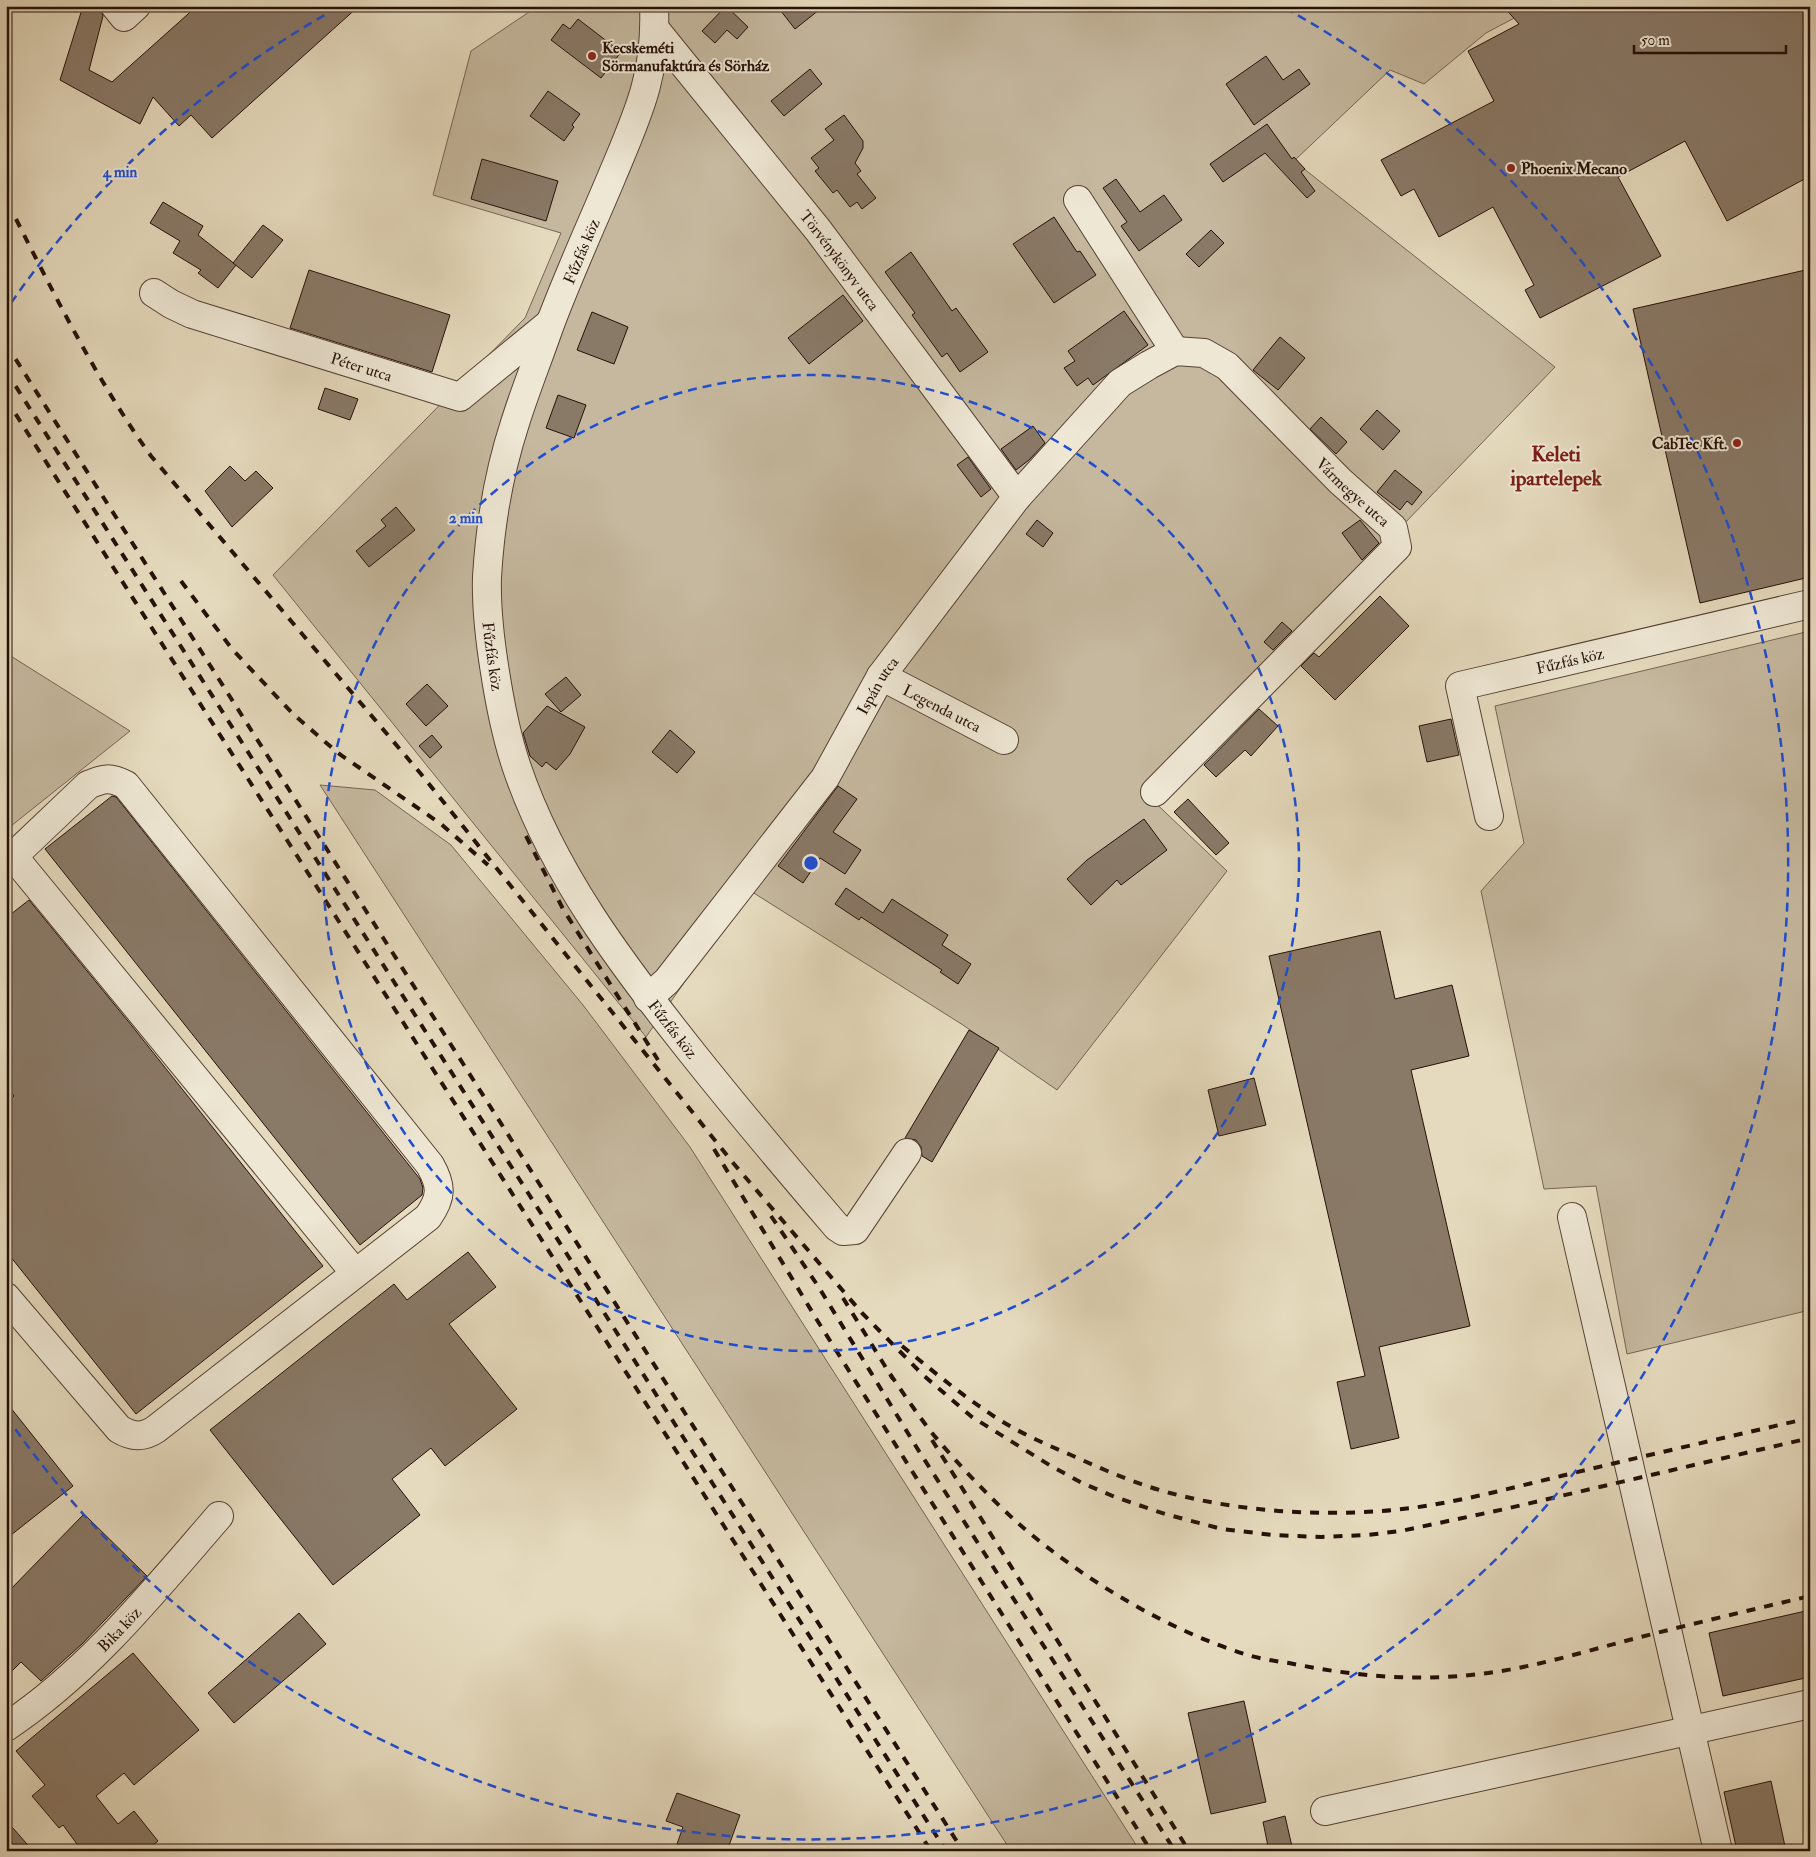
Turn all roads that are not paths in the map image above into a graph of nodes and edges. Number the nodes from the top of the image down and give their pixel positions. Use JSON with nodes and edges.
{"nodes":[{"id":1,"x":115,"y":6,"type":"edge"},
{"id":2,"x":136,"y":6,"type":"edge"},
{"id":3,"x":654,"y":18,"type":"edge"},
{"id":4,"x":1078,"y":200,"type":"dead end"},
{"id":5,"x":154,"y":293,"type":"dead end"},
{"id":6,"x":551,"y":322,"type":"junction"},
{"id":7,"x":1175,"y":351,"type":"junction"},
{"id":8,"x":1017,"y":497,"type":"junction"},
{"id":9,"x":1810,"y":604,"type":"edge"},
{"id":10,"x":881,"y":676,"type":"junction"},
{"id":11,"x":1004,"y":740,"type":"dead end"},
{"id":12,"x":1155,"y":792,"type":"dead end"},
{"id":13,"x":1489,"y":816,"type":"dead end"},
{"id":14,"x":10,"y":860,"type":"edge"},
{"id":15,"x":648,"y":998,"type":"junction"},
{"id":16,"x":907,"y":1153,"type":"dead end"},
{"id":17,"x":1572,"y":1217,"type":"dead end"},
{"id":18,"x":355,"y":1274,"type":"junction"},
{"id":19,"x":6,"y":1297,"type":"edge"},
{"id":20,"x":219,"y":1516,"type":"dead end"},
{"id":21,"x":1810,"y":1704,"type":"edge"},
{"id":22,"x":6,"y":1727,"type":"edge"},
{"id":23,"x":1690,"y":1730,"type":"junction"},
{"id":24,"x":1324,"y":1811,"type":"dead end"},
{"id":25,"x":1718,"y":1851,"type":"edge"}],
"edges":[{"from":1,"to":2,"type":"street"},
{"from":3,"to":6,"type":"street","name":"Fűzfás köz"},
{"from":3,"to":8,"type":"street","name":"Törvénykönyv utca"},
{"from":4,"to":7,"type":"street"},
{"from":5,"to":6,"type":"street","name":"Péter utca"},
{"from":6,"to":15,"type":"street","name":"Fűzfás köz"},
{"from":7,"to":8,"type":"street","name":"Ispán utca"},
{"from":7,"to":12,"type":"street","name":"Vármegye utca"},
{"from":8,"to":10,"type":"street","name":"Ispán utca"},
{"from":9,"to":13,"type":"street","name":"Fűzfás köz"},
{"from":10,"to":11,"type":"street","name":"Legenda utca"},
{"from":10,"to":15,"type":"street","name":"Ispán utca"},
{"from":14,"to":18,"type":"street"},
{"from":14,"to":18,"type":"street"},
{"from":15,"to":16,"type":"street","name":"Fűzfás köz"},
{"from":17,"to":23,"type":"street"},
{"from":18,"to":19,"type":"street"},
{"from":20,"to":22,"type":"street","name":"Bika köz"},
{"from":21,"to":23,"type":"street"},
{"from":23,"to":24,"type":"street"},
{"from":23,"to":25,"type":"street"}]}
